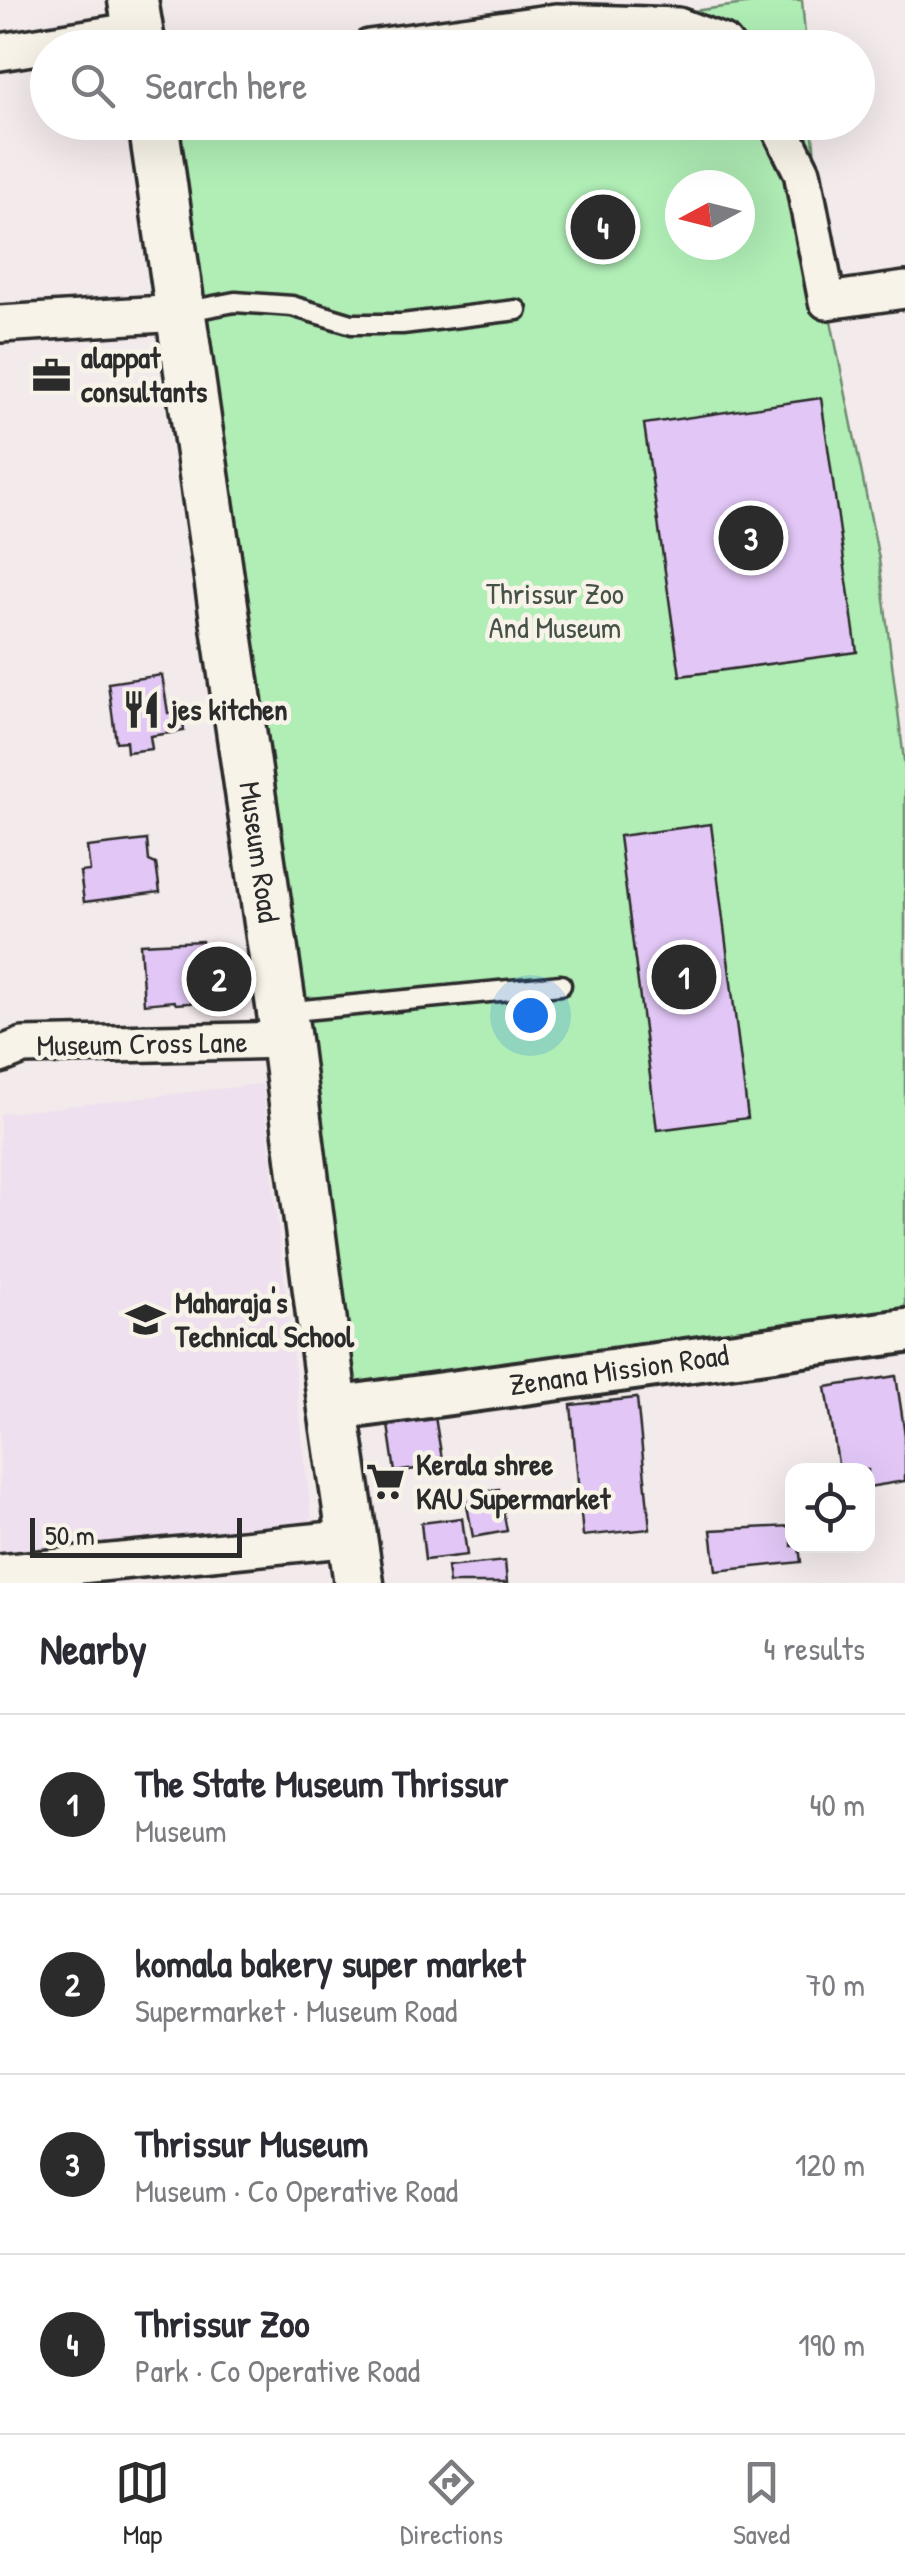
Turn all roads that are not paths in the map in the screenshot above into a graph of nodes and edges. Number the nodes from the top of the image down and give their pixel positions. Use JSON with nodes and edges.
{"nodes":[{"id":1,"x":498,"y":30,"type":"edge"},
{"id":2,"x":689,"y":30,"type":"edge"},
{"id":3,"x":30,"y":46,"type":"edge"},
{"id":4,"x":0,"y":52,"type":"edge"},
{"id":5,"x":156,"y":140,"type":"edge"},
{"id":6,"x":786,"y":140,"type":"edge"},
{"id":7,"x":905,"y":290,"type":"edge"},
{"id":8,"x":517,"y":310,"type":"dead end"},
{"id":9,"x":180,"y":313,"type":"junction"},
{"id":10,"x":0,"y":324,"type":"edge"},
{"id":11,"x":561,"y":984,"type":"dead end"},
{"id":12,"x":284,"y":1026,"type":"junction"},
{"id":13,"x":0,"y":1055,"type":"edge"},
{"id":14,"x":905,"y":1331,"type":"edge"},
{"id":15,"x":332,"y":1409,"type":"junction"},
{"id":16,"x":356,"y":1560,"type":"edge"},
{"id":17,"x":0,"y":1573,"type":"edge"}],
"edges":[{"from":1,"to":2,"type":"street"},
{"from":3,"to":4,"type":"street"},
{"from":5,"to":9,"type":"main road","name":"Museum Road"},
{"from":6,"to":7,"type":"street"},
{"from":8,"to":9,"type":"lane"},
{"from":9,"to":10,"type":"street"},
{"from":9,"to":12,"type":"main road","name":"Museum Road"},
{"from":11,"to":12,"type":"lane"},
{"from":12,"to":13,"type":"street","name":"Museum Cross Lane"},
{"from":12,"to":15,"type":"main road","name":"Museum Road"},
{"from":14,"to":15,"type":"street","name":"Zenana Mission Road"},
{"from":15,"to":16,"type":"main road","name":"Museum Road"},
{"from":16,"to":17,"type":"street"}]}
